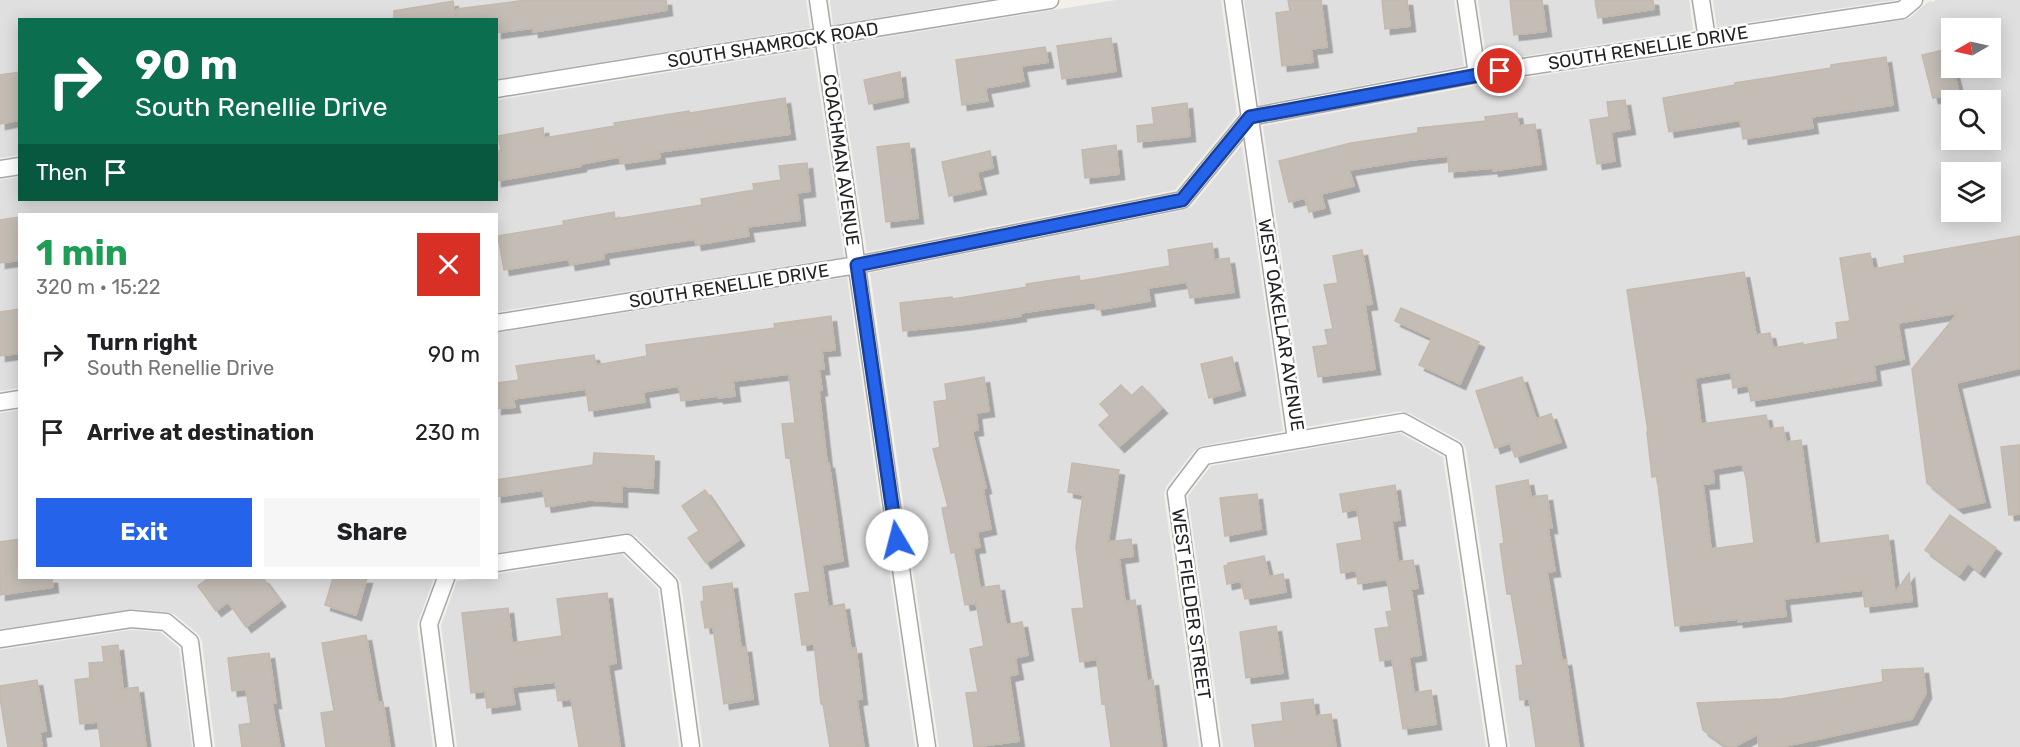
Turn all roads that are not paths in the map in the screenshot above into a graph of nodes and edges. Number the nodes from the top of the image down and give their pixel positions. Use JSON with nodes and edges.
{"nodes":[{"id":1,"x":818,"y":0,"type":"edge"},
{"id":2,"x":1050,"y":0,"type":"edge"},
{"id":3,"x":1233,"y":0,"type":"edge"},
{"id":4,"x":1466,"y":0,"type":"edge"},
{"id":5,"x":1701,"y":0,"type":"edge"},
{"id":6,"x":1914,"y":0,"type":"edge"},
{"id":7,"x":823,"y":37,"type":"junction"},
{"id":8,"x":1707,"y":39,"type":"junction"},
{"id":9,"x":1477,"y":74,"type":"junction"},
{"id":10,"x":498,"y":89,"type":"edge"},
{"id":11,"x":1250,"y":117,"type":"junction"},
{"id":12,"x":18,"y":166,"type":"edge"},
{"id":13,"x":0,"y":169,"type":"edge"},
{"id":14,"x":857,"y":265,"type":"junction"},
{"id":15,"x":498,"y":323,"type":"edge"},
{"id":16,"x":18,"y":399,"type":"edge"},
{"id":17,"x":0,"y":402,"type":"edge"},
{"id":18,"x":1296,"y":439,"type":"junction"},
{"id":19,"x":498,"y":564,"type":"edge"},
{"id":20,"x":446,"y":579,"type":"edge"},
{"id":21,"x":0,"y":639,"type":"edge"},
{"id":22,"x":203,"y":747,"type":"edge"},
{"id":23,"x":445,"y":747,"type":"edge"},
{"id":24,"x":691,"y":747,"type":"edge"},
{"id":25,"x":927,"y":747,"type":"edge"},
{"id":26,"x":1211,"y":747,"type":"edge"},
{"id":27,"x":1498,"y":747,"type":"edge"}],
"edges":[{"from":1,"to":7,"type":"street","name":"COACHMAN AVENUE"},
{"from":2,"to":7,"type":"street","name":"SOUTH SHAMROCK ROAD"},
{"from":3,"to":11,"type":"street","name":"WEST OAKELLAR AVENUE"},
{"from":4,"to":9,"type":"street"},
{"from":5,"to":8,"type":"street"},
{"from":6,"to":8,"type":"street","name":"SOUTH RENELLIE DRIVE"},
{"from":7,"to":10,"type":"street","name":"SOUTH SHAMROCK ROAD"},
{"from":7,"to":14,"type":"street","name":"COACHMAN AVENUE"},
{"from":8,"to":9,"type":"street","name":"SOUTH RENELLIE DRIVE"},
{"from":9,"to":11,"type":"street","name":"SOUTH RENELLIE DRIVE"},
{"from":11,"to":14,"type":"street","name":"SOUTH RENELLIE DRIVE"},
{"from":11,"to":18,"type":"street","name":"WEST OAKELLAR AVENUE"},
{"from":12,"to":13,"type":"street"},
{"from":14,"to":15,"type":"street","name":"SOUTH RENELLIE DRIVE"},
{"from":14,"to":25,"type":"street","name":"COACHMAN AVENUE"},
{"from":16,"to":17,"type":"street"},
{"from":18,"to":26,"type":"street","name":"WEST FIELDER STREET"},
{"from":18,"to":27,"type":"street","name":"WEST OAKELLAR AVENUE"},
{"from":19,"to":24,"type":"street"},
{"from":20,"to":23,"type":"street"},
{"from":21,"to":22,"type":"street"}]}
